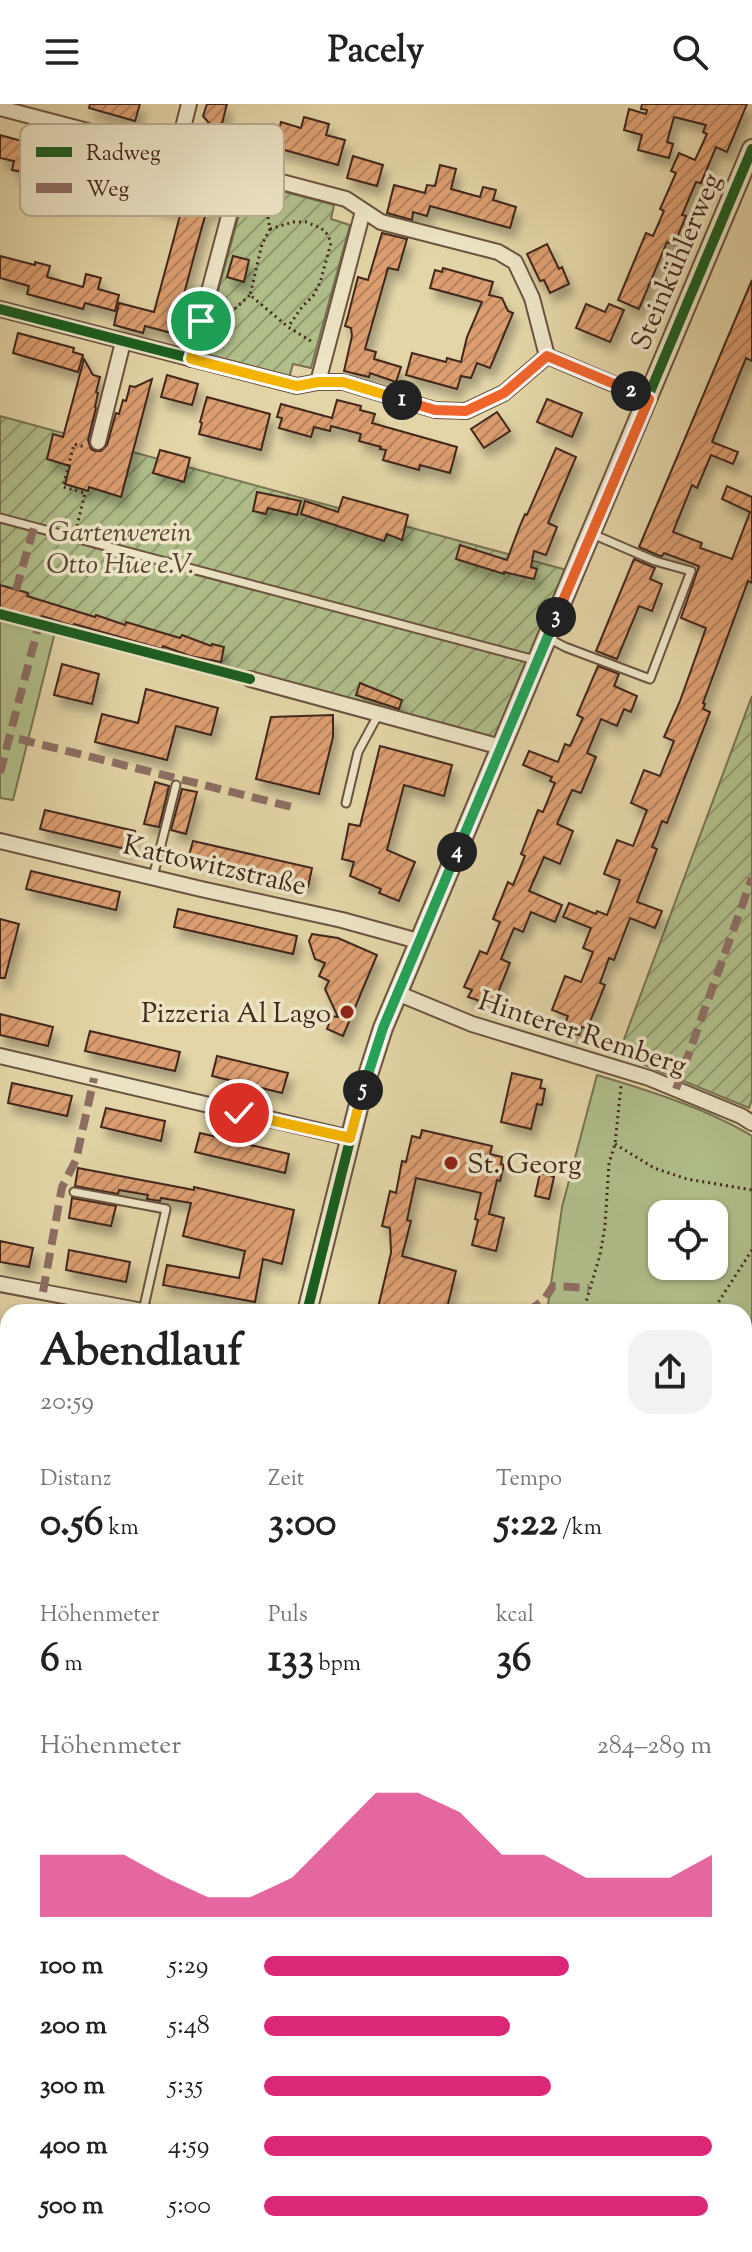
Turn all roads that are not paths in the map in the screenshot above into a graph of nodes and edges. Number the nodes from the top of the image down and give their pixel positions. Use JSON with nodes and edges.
{"nodes":[{"id":1,"x":189,"y":104,"type":"edge"},
{"id":2,"x":0,"y":108,"type":"edge"},
{"id":3,"x":60,"y":124,"type":"edge"},
{"id":4,"x":184,"y":124,"type":"edge"},
{"id":5,"x":752,"y":149,"type":"edge"},
{"id":6,"x":284,"y":182,"type":"edge"},
{"id":7,"x":363,"y":211,"type":"junction"},
{"id":8,"x":229,"y":216,"type":"edge"},
{"id":9,"x":0,"y":309,"type":"edge"},
{"id":10,"x":123,"y":342,"type":"junction"},
{"id":11,"x":547,"y":356,"type":"junction"},
{"id":12,"x":191,"y":359,"type":"junction"},
{"id":13,"x":318,"y":382,"type":"junction"},
{"id":14,"x":649,"y":399,"type":"junction"},
{"id":15,"x":98,"y":442,"type":"road end"},
{"id":16,"x":0,"y":518,"type":"edge"},
{"id":17,"x":590,"y":533,"type":"junction"},
{"id":18,"x":548,"y":638,"type":"junction"},
{"id":19,"x":538,"y":660,"type":"junction"},
{"id":20,"x":250,"y":679,"type":"dead end"},
{"id":21,"x":379,"y":713,"type":"junction"},
{"id":22,"x":501,"y":747,"type":"junction"},
{"id":23,"x":176,"y":785,"type":"dead end"},
{"id":24,"x":346,"y":803,"type":"dead end"},
{"id":25,"x":0,"y":841,"type":"edge"},
{"id":26,"x":153,"y":877,"type":"junction"},
{"id":27,"x":418,"y":941,"type":"junction"},
{"id":28,"x":397,"y":993,"type":"junction"},
{"id":29,"x":0,"y":1056,"type":"edge"},
{"id":30,"x":752,"y":1123,"type":"edge"},
{"id":31,"x":350,"y":1138,"type":"junction"},
{"id":32,"x":74,"y":1192,"type":"dead end"},
{"id":33,"x":0,"y":1284,"type":"edge"},
{"id":34,"x":104,"y":1304,"type":"edge"},
{"id":35,"x":148,"y":1304,"type":"edge"},
{"id":36,"x":309,"y":1304,"type":"edge"}],
"edges":[{"from":1,"to":4,"type":"street"},
{"from":2,"to":3,"type":"street"},
{"from":5,"to":14,"type":"street","name":"Steinkühlerweg"},
{"from":6,"to":7,"type":"street"},
{"from":7,"to":11,"type":"street"},
{"from":7,"to":13,"type":"street"},
{"from":8,"to":12,"type":"street"},
{"from":9,"to":10,"type":"street"},
{"from":10,"to":12,"type":"street"},
{"from":10,"to":15,"type":"street"},
{"from":11,"to":13,"type":"street"},
{"from":11,"to":14,"type":"street"},
{"from":12,"to":13,"type":"street"},
{"from":14,"to":17,"type":"street","name":"Steinkühlerweg"},
{"from":16,"to":19,"type":"lane"},
{"from":17,"to":18,"type":"street","name":"Steinkühlerweg"},
{"from":17,"to":18,"type":"lane"},
{"from":18,"to":19,"type":"street","name":"Steinkühlerweg"},
{"from":19,"to":22,"type":"street","name":"Steinkühlerweg"},
{"from":20,"to":21,"type":"street"},
{"from":21,"to":22,"type":"street"},
{"from":21,"to":24,"type":"lane"},
{"from":22,"to":27,"type":"street","name":"Steinkühlerweg"},
{"from":23,"to":26,"type":"lane"},
{"from":25,"to":26,"type":"street","name":"Kattowitzstraße"},
{"from":26,"to":27,"type":"street","name":"Kattowitzstraße"},
{"from":27,"to":28,"type":"street","name":"Steinkühlerweg"},
{"from":28,"to":30,"type":"street","name":"Hinterer Remberg"},
{"from":28,"to":31,"type":"street","name":"Steinkühlerweg"},
{"from":29,"to":31,"type":"street"},
{"from":31,"to":36,"type":"street","name":"Steinkühlerweg"},
{"from":32,"to":35,"type":"lane"},
{"from":33,"to":34,"type":"street"}]}
